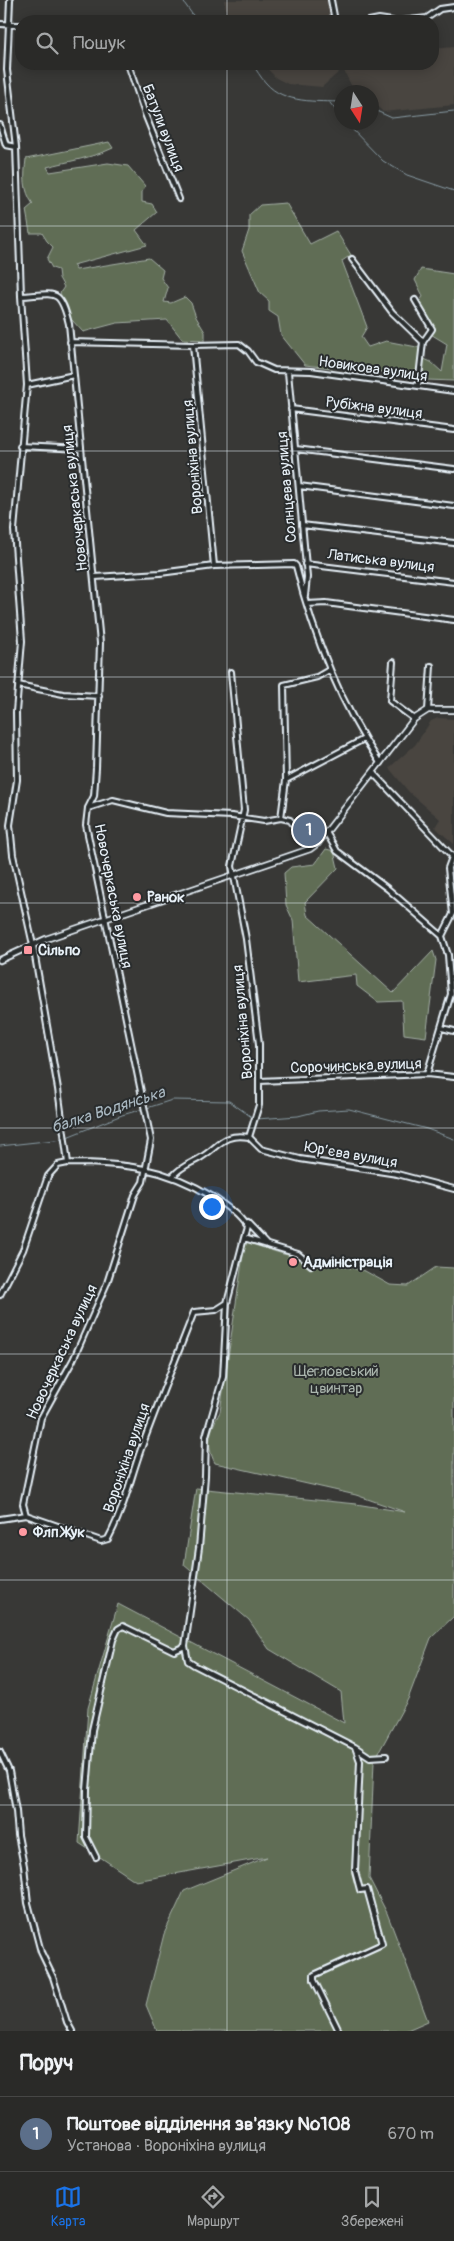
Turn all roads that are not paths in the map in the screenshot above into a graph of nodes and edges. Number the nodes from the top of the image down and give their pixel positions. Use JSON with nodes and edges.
{"nodes":[{"id":1,"x":10,"y":0,"type":"edge"},
{"id":2,"x":331,"y":0,"type":"edge"},
{"id":3,"x":454,"y":7,"type":"edge"},
{"id":4,"x":335,"y":15,"type":"edge"},
{"id":5,"x":431,"y":15,"type":"edge"},
{"id":6,"x":0,"y":24,"type":"edge"},
{"id":7,"x":8,"y":24,"type":"junction"},
{"id":8,"x":15,"y":25,"type":"edge"},
{"id":9,"x":130,"y":70,"type":"edge"},
{"id":10,"x":0,"y":125,"type":"edge"},
{"id":11,"x":16,"y":147,"type":"junction"},
{"id":12,"x":179,"y":199,"type":"dead end"},
{"id":13,"x":352,"y":259,"type":"dead end"},
{"id":14,"x":21,"y":296,"type":"junction"},
{"id":15,"x":414,"y":300,"type":"dead end"},
{"id":16,"x":70,"y":342,"type":"junction"},
{"id":17,"x":424,"y":342,"type":"junction"},
{"id":18,"x":193,"y":345,"type":"junction"},
{"id":19,"x":288,"y":372,"type":"junction"},
{"id":20,"x":74,"y":374,"type":"junction"},
{"id":21,"x":27,"y":385,"type":"junction"},
{"id":22,"x":418,"y":386,"type":"junction"},
{"id":23,"x":454,"y":391,"type":"edge"},
{"id":24,"x":291,"y":409,"type":"junction"},
{"id":25,"x":454,"y":430,"type":"edge"},
{"id":26,"x":20,"y":446,"type":"junction"},
{"id":27,"x":81,"y":449,"type":"junction"},
{"id":28,"x":296,"y":449,"type":"junction"},
{"id":29,"x":454,"y":468,"type":"edge"},
{"id":30,"x":299,"y":486,"type":"junction"},
{"id":31,"x":454,"y":506,"type":"edge"},
{"id":32,"x":302,"y":525,"type":"junction"},
{"id":33,"x":454,"y":543,"type":"edge"},
{"id":34,"x":305,"y":564,"type":"junction"},
{"id":35,"x":214,"y":566,"type":"junction"},
{"id":36,"x":95,"y":577,"type":"junction"},
{"id":37,"x":454,"y":582,"type":"edge"},
{"id":38,"x":306,"y":602,"type":"junction"},
{"id":39,"x":454,"y":620,"type":"edge"},
{"id":40,"x":393,"y":662,"type":"dead end"},
{"id":41,"x":431,"y":666,"type":"dead end"},
{"id":42,"x":329,"y":670,"type":"junction"},
{"id":43,"x":231,"y":672,"type":"dead end"},
{"id":44,"x":18,"y":685,"type":"junction"},
{"id":45,"x":99,"y":696,"type":"junction"},
{"id":46,"x":428,"y":710,"type":"junction"},
{"id":47,"x":454,"y":710,"type":"edge"},
{"id":48,"x":414,"y":719,"type":"junction"},
{"id":49,"x":364,"y":739,"type":"junction"},
{"id":50,"x":380,"y":763,"type":"junction"},
{"id":51,"x":372,"y":773,"type":"junction"},
{"id":52,"x":286,"y":780,"type":"junction"},
{"id":53,"x":88,"y":808,"type":"junction"},
{"id":54,"x":242,"y":818,"type":"junction"},
{"id":55,"x":281,"y":818,"type":"junction"},
{"id":56,"x":326,"y":832,"type":"junction"},
{"id":57,"x":318,"y":843,"type":"junction"},
{"id":58,"x":453,"y":857,"type":"edge"},
{"id":59,"x":234,"y":876,"type":"junction"},
{"id":60,"x":454,"y":914,"type":"edge"},
{"id":61,"x":105,"y":920,"type":"junction"},
{"id":62,"x":442,"y":936,"type":"junction"},
{"id":63,"x":33,"y":945,"type":"junction"},
{"id":64,"x":448,"y":954,"type":"junction"},
{"id":65,"x":454,"y":956,"type":"edge"},
{"id":66,"x":0,"y":960,"type":"edge"},
{"id":67,"x":452,"y":994,"type":"edge"},
{"id":68,"x":442,"y":1028,"type":"junction"},
{"id":69,"x":454,"y":1031,"type":"edge"},
{"id":70,"x":427,"y":1074,"type":"junction"},
{"id":71,"x":454,"y":1077,"type":"edge"},
{"id":72,"x":259,"y":1081,"type":"junction"},
{"id":73,"x":249,"y":1137,"type":"junction"},
{"id":74,"x":68,"y":1163,"type":"junction"},
{"id":75,"x":145,"y":1169,"type":"junction"},
{"id":76,"x":174,"y":1176,"type":"junction"},
{"id":77,"x":454,"y":1189,"type":"edge"},
{"id":78,"x":242,"y":1219,"type":"junction"},
{"id":79,"x":244,"y":1238,"type":"junction"},
{"id":80,"x":266,"y":1245,"type":"junction"},
{"id":81,"x":311,"y":1265,"type":"dead end"},
{"id":82,"x":0,"y":1295,"type":"edge"},
{"id":83,"x":227,"y":1302,"type":"junction"},
{"id":84,"x":26,"y":1515,"type":"junction"},
{"id":85,"x":0,"y":1519,"type":"edge"},
{"id":86,"x":185,"y":1646,"type":"junction"},
{"id":87,"x":355,"y":1747,"type":"junction"},
{"id":88,"x":0,"y":1752,"type":"edge"},
{"id":89,"x":386,"y":1756,"type":"dead end"},
{"id":90,"x":96,"y":1858,"type":"dead end"},
{"id":91,"x":72,"y":2031,"type":"edge"},
{"id":92,"x":339,"y":2031,"type":"edge"}],
"edges":[{"from":1,"to":7,"type":"street"},
{"from":2,"to":4,"type":"street"},
{"from":3,"to":5,"type":"street"},
{"from":6,"to":7,"type":"street"},
{"from":7,"to":8,"type":"street"},
{"from":7,"to":11,"type":"street"},
{"from":9,"to":12,"type":"street","name":"Батули вулиця"},
{"from":10,"to":11,"type":"street"},
{"from":11,"to":14,"type":"street"},
{"from":13,"to":17,"type":"street"},
{"from":14,"to":16,"type":"street","name":"Новочеркаська вулиця"},
{"from":14,"to":21,"type":"street"},
{"from":15,"to":17,"type":"street"},
{"from":16,"to":18,"type":"street","name":"Новикова вулиця"},
{"from":16,"to":20,"type":"street","name":"Новочеркаська вулиця"},
{"from":17,"to":22,"type":"street"},
{"from":18,"to":19,"type":"street","name":"Новикова вулиця"},
{"from":18,"to":35,"type":"street","name":"Вороніхіна вулиця"},
{"from":19,"to":22,"type":"street","name":"Новикова вулиця"},
{"from":19,"to":24,"type":"street","name":"Солнцева вулиця"},
{"from":20,"to":21,"type":"street"},
{"from":20,"to":27,"type":"street","name":"Новочеркаська вулиця"},
{"from":21,"to":26,"type":"street"},
{"from":22,"to":23,"type":"street","name":"Новикова вулиця"},
{"from":24,"to":25,"type":"street","name":"Рубіжна вулиця"},
{"from":24,"to":28,"type":"street","name":"Солнцева вулиця"},
{"from":26,"to":27,"type":"street"},
{"from":26,"to":44,"type":"street"},
{"from":27,"to":36,"type":"street","name":"Новочеркаська вулиця"},
{"from":28,"to":29,"type":"street"},
{"from":28,"to":30,"type":"street","name":"Солнцева вулиця"},
{"from":30,"to":31,"type":"street"},
{"from":30,"to":32,"type":"street","name":"Солнцева вулиця"},
{"from":32,"to":33,"type":"street"},
{"from":32,"to":34,"type":"street","name":"Солнцева вулиця"},
{"from":34,"to":37,"type":"street","name":"Латиська вулиця"},
{"from":34,"to":38,"type":"street","name":"Солнцева вулиця"},
{"from":35,"to":36,"type":"street"},
{"from":35,"to":38,"type":"street"},
{"from":36,"to":45,"type":"street","name":"Новочеркаська вулиця"},
{"from":38,"to":39,"type":"street"},
{"from":38,"to":42,"type":"street","name":"Солнцева вулиця"},
{"from":40,"to":48,"type":"street"},
{"from":41,"to":46,"type":"street"},
{"from":42,"to":49,"type":"street","name":"Солнцева вулиця"},
{"from":42,"to":52,"type":"street"},
{"from":43,"to":54,"type":"street","name":"Вороніхіна вулиця"},
{"from":44,"to":45,"type":"street"},
{"from":44,"to":63,"type":"street"},
{"from":45,"to":53,"type":"street","name":"Новочеркаська вулиця"},
{"from":46,"to":47,"type":"street"},
{"from":46,"to":48,"type":"street"},
{"from":48,"to":50,"type":"street"},
{"from":49,"to":50,"type":"street","name":"Солнцева вулиця"},
{"from":49,"to":52,"type":"street"},
{"from":50,"to":51,"type":"street"},
{"from":51,"to":56,"type":"street"},
{"from":51,"to":58,"type":"street"},
{"from":52,"to":55,"type":"street"},
{"from":53,"to":54,"type":"street"},
{"from":53,"to":61,"type":"street","name":"Новочеркаська вулиця"},
{"from":54,"to":55,"type":"street"},
{"from":54,"to":59,"type":"street","name":"Вороніхіна вулиця"},
{"from":55,"to":57,"type":"street"},
{"from":56,"to":57,"type":"street"},
{"from":56,"to":62,"type":"street"},
{"from":57,"to":59,"type":"street"},
{"from":58,"to":60,"type":"street"},
{"from":59,"to":61,"type":"street"},
{"from":59,"to":72,"type":"street","name":"Вороніхіна вулиця"},
{"from":60,"to":62,"type":"street"},
{"from":61,"to":63,"type":"street"},
{"from":61,"to":75,"type":"street","name":"Новочеркаська вулиця"},
{"from":62,"to":64,"type":"street"},
{"from":63,"to":66,"type":"street"},
{"from":63,"to":74,"type":"street"},
{"from":64,"to":65,"type":"street"},
{"from":64,"to":67,"type":"street"},
{"from":67,"to":68,"type":"street"},
{"from":68,"to":69,"type":"street"},
{"from":68,"to":70,"type":"street"},
{"from":70,"to":71,"type":"street","name":"Сорочинська вулиця"},
{"from":70,"to":72,"type":"street","name":"Сорочинська вулиця"},
{"from":72,"to":73,"type":"street","name":"Вороніхіна вулиця"},
{"from":73,"to":76,"type":"street"},
{"from":73,"to":77,"type":"street","name":"Юр’єва вулиця"},
{"from":74,"to":75,"type":"street"},
{"from":74,"to":82,"type":"street"},
{"from":75,"to":76,"type":"street"},
{"from":75,"to":84,"type":"street","name":"Новочеркаська вулиця"},
{"from":76,"to":78,"type":"street"},
{"from":78,"to":79,"type":"street"},
{"from":78,"to":80,"type":"street"},
{"from":79,"to":80,"type":"street"},
{"from":79,"to":83,"type":"street"},
{"from":80,"to":81,"type":"street"},
{"from":83,"to":84,"type":"street","name":"Вороніхіна вулиця"},
{"from":83,"to":86,"type":"street"},
{"from":84,"to":85,"type":"street","name":"Вороніхіна вулиця"},
{"from":86,"to":87,"type":"street"},
{"from":86,"to":90,"type":"street"},
{"from":87,"to":89,"type":"street"},
{"from":87,"to":92,"type":"street"},
{"from":88,"to":91,"type":"street"}]}
